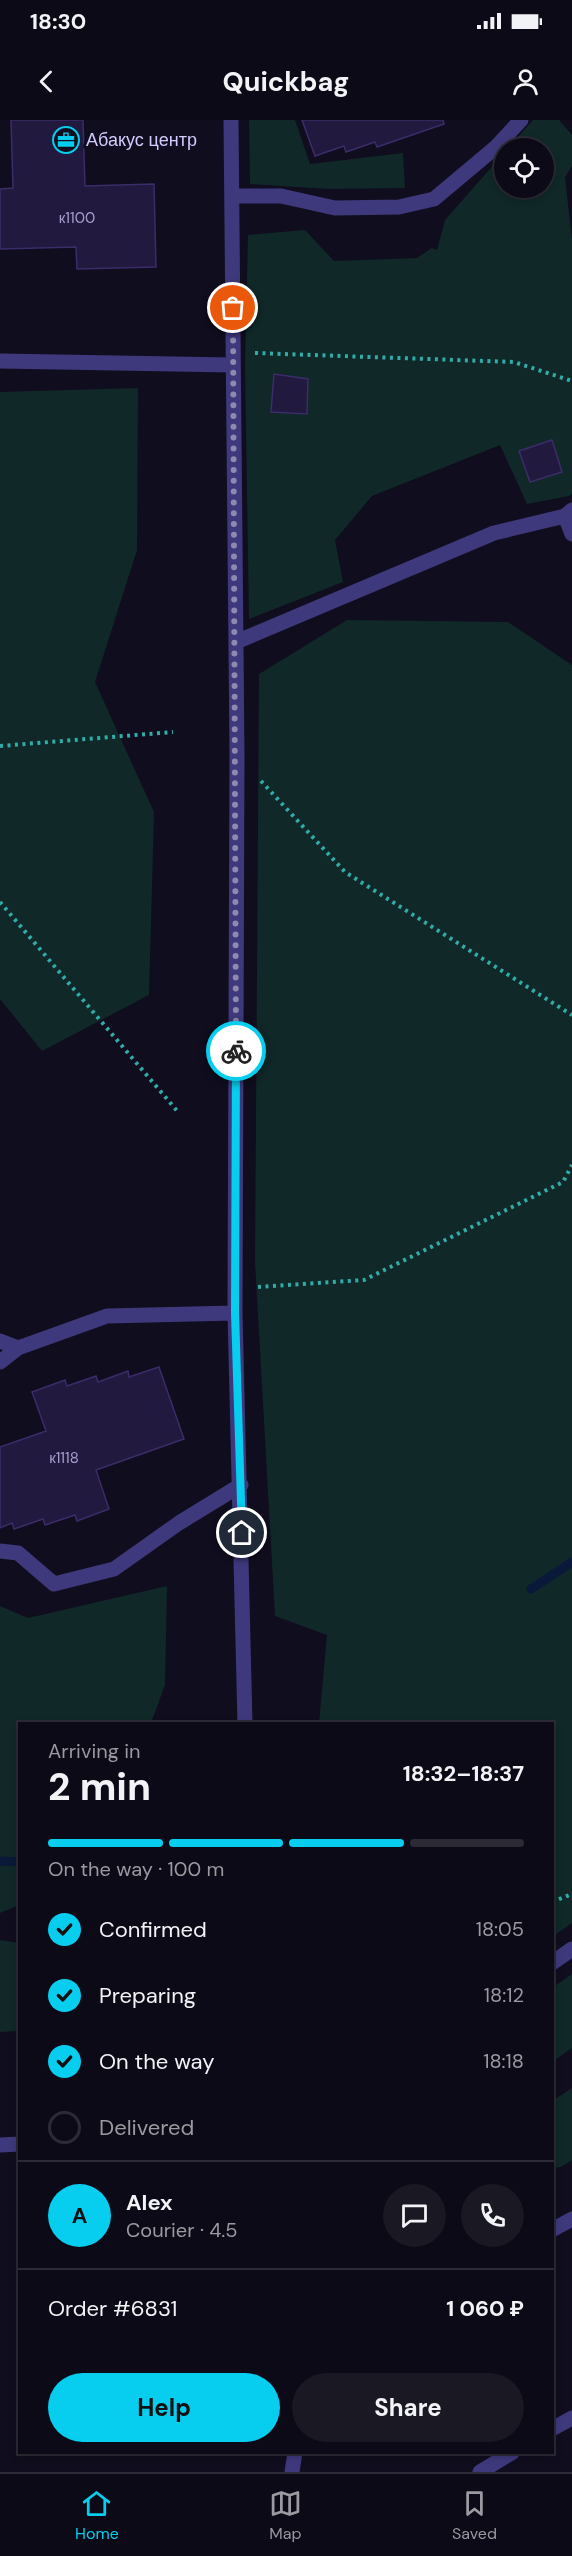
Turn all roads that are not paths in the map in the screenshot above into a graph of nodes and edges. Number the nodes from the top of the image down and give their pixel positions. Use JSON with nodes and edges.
{"nodes":[{"id":1,"x":231,"y":120,"type":"edge"},
{"id":2,"x":520,"y":120,"type":"edge"},
{"id":3,"x":232,"y":196,"type":"junction"},
{"id":4,"x":233,"y":358,"type":"junction"},
{"id":5,"x":0,"y":361,"type":"edge"},
{"id":6,"x":568,"y":513,"type":"edge"},
{"id":7,"x":572,"y":534,"type":"edge"},
{"id":8,"x":236,"y":642,"type":"junction"},
{"id":9,"x":235,"y":1313,"type":"junction"},
{"id":10,"x":0,"y":1341,"type":"edge"},
{"id":11,"x":18,"y":1348,"type":"junction"},
{"id":12,"x":0,"y":1362,"type":"edge"},
{"id":13,"x":241,"y":1485,"type":"junction"},
{"id":14,"x":0,"y":1551,"type":"edge"},
{"id":15,"x":245,"y":1722,"type":"edge"},
{"id":16,"x":572,"y":1949,"type":"edge"},
{"id":17,"x":554,"y":1962,"type":"edge"},
{"id":18,"x":18,"y":2144,"type":"edge"},
{"id":19,"x":0,"y":2145,"type":"edge"},
{"id":20,"x":572,"y":2219,"type":"edge"},
{"id":21,"x":554,"y":2229,"type":"edge"},
{"id":22,"x":572,"y":2418,"type":"edge"},
{"id":23,"x":554,"y":2428,"type":"edge"},
{"id":24,"x":295,"y":2454,"type":"edge"},
{"id":25,"x":510,"y":2454,"type":"edge"},
{"id":26,"x":292,"y":2472,"type":"edge"},
{"id":27,"x":480,"y":2472,"type":"edge"}],
"edges":[{"from":1,"to":3,"type":"street"},
{"from":2,"to":3,"type":"street"},
{"from":3,"to":4,"type":"street"},
{"from":4,"to":5,"type":"street"},
{"from":4,"to":8,"type":"street"},
{"from":6,"to":7,"type":"street"},
{"from":6,"to":8,"type":"street"},
{"from":8,"to":9,"type":"street"},
{"from":9,"to":11,"type":"street"},
{"from":9,"to":13,"type":"street"},
{"from":10,"to":11,"type":"street"},
{"from":11,"to":12,"type":"street"},
{"from":13,"to":14,"type":"street"},
{"from":13,"to":15,"type":"street"},
{"from":16,"to":17,"type":"street"},
{"from":18,"to":19,"type":"street"},
{"from":20,"to":21,"type":"street"},
{"from":22,"to":23,"type":"street"},
{"from":24,"to":26,"type":"street"},
{"from":25,"to":27,"type":"street"}]}
